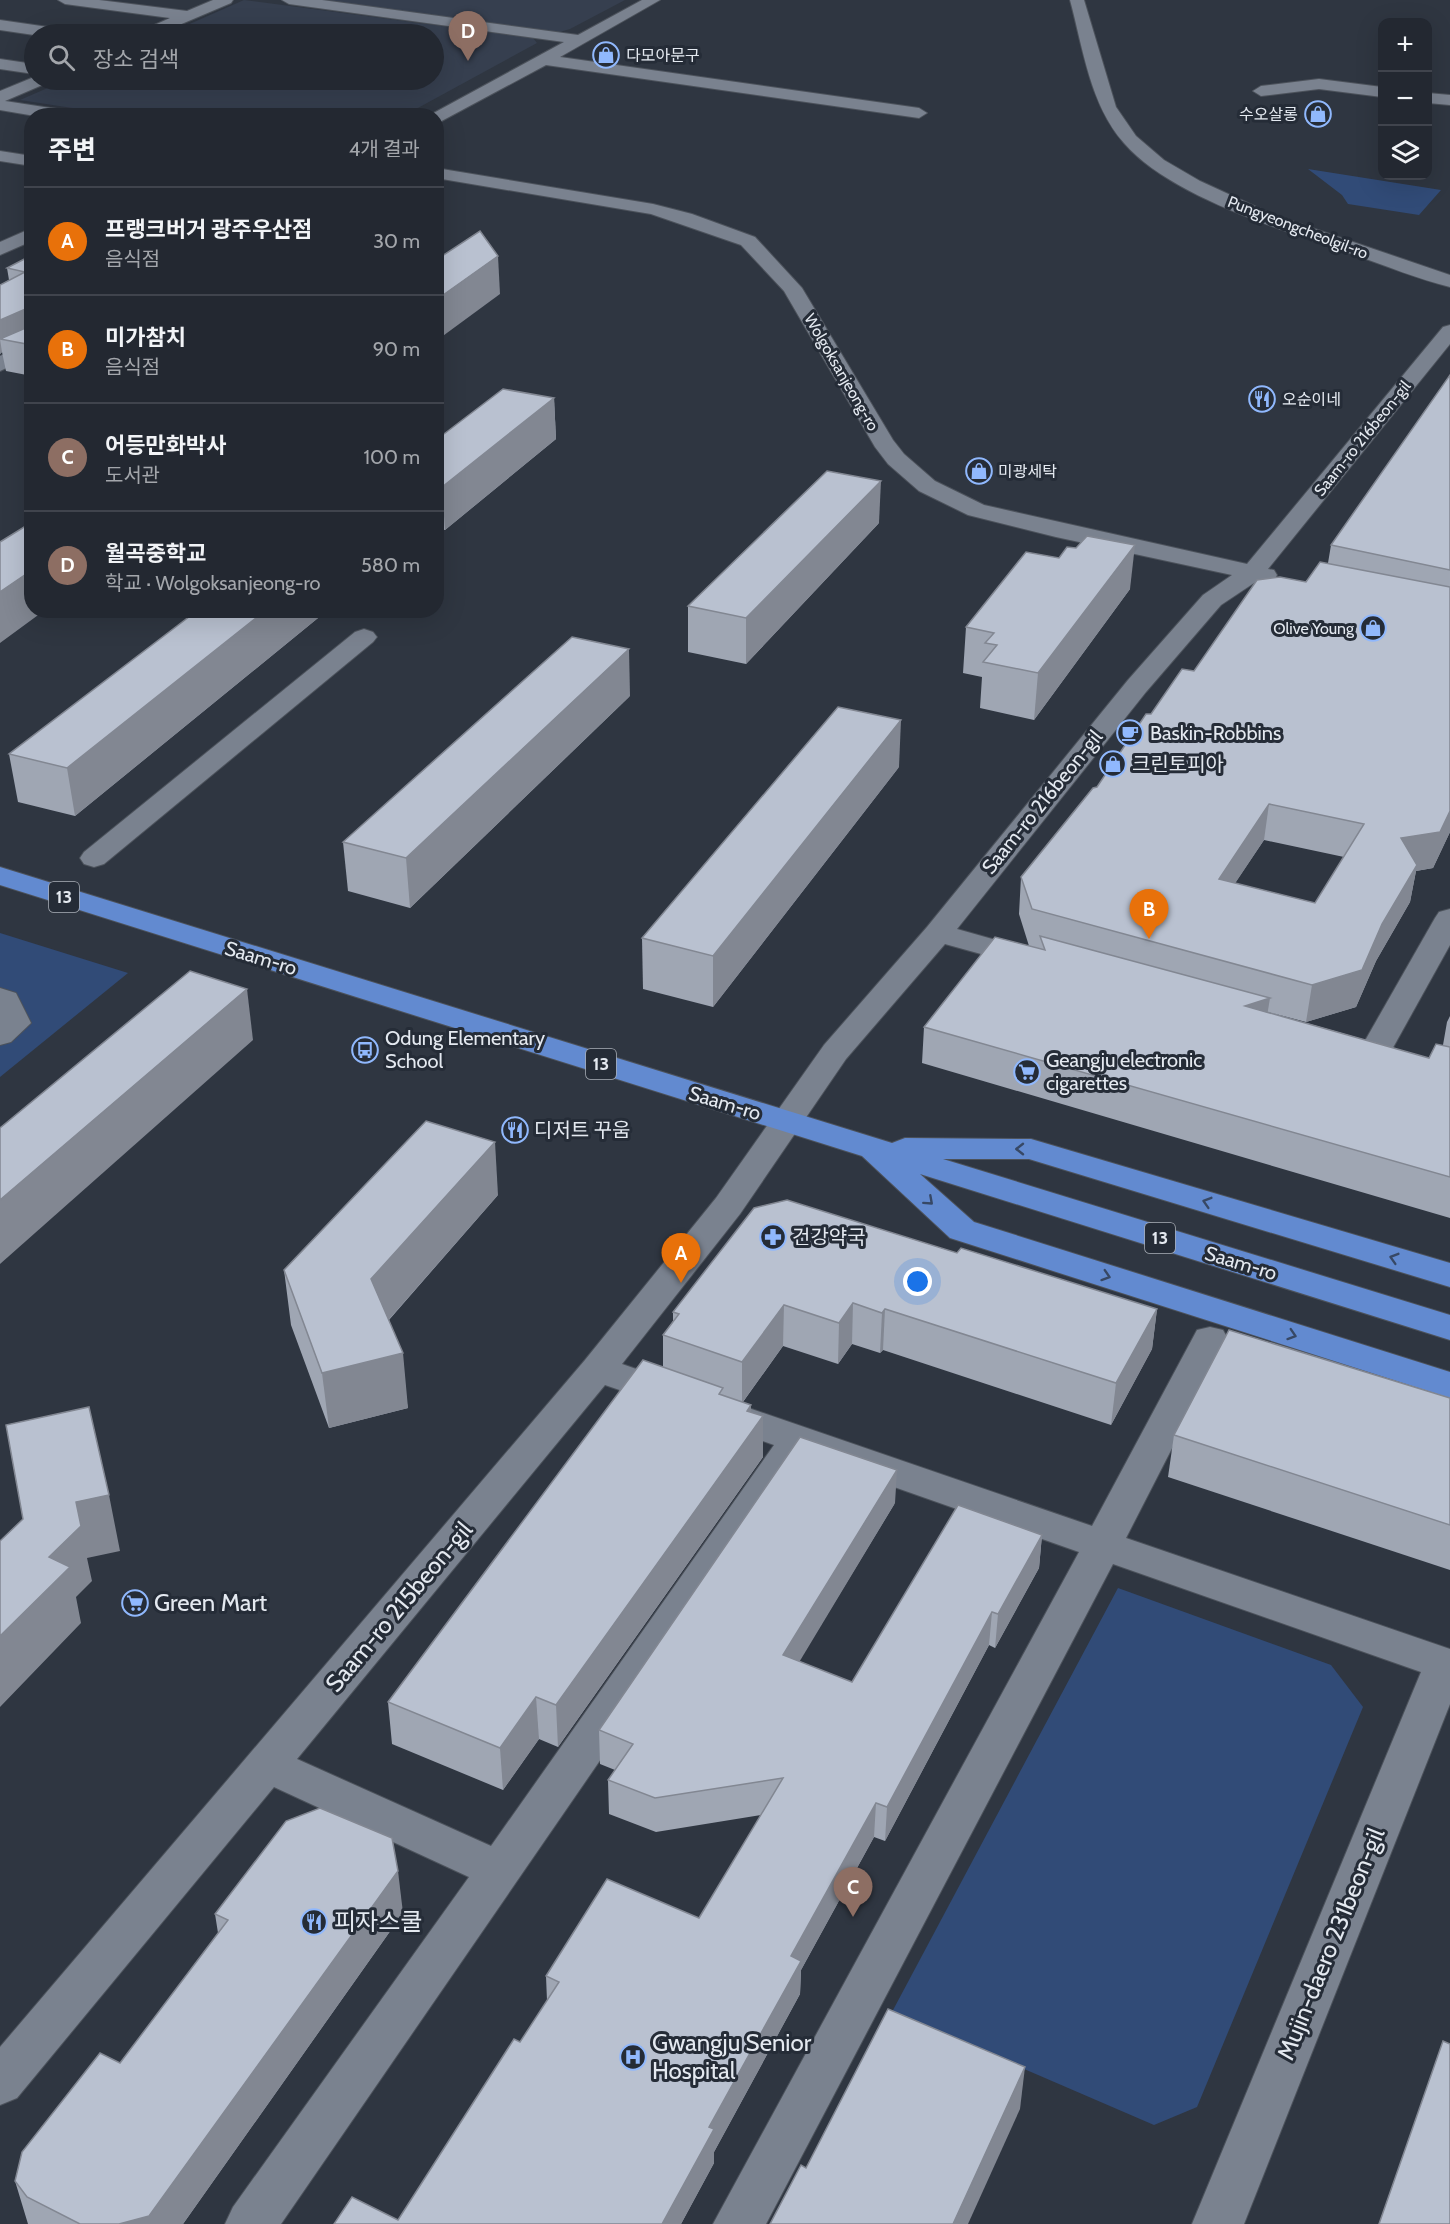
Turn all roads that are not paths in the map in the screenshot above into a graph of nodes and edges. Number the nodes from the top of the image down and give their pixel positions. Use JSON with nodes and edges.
{"nodes":[{"id":1,"x":65,"y":0,"type":"edge"},
{"id":2,"x":226,"y":0,"type":"edge"},
{"id":3,"x":289,"y":0,"type":"edge"},
{"id":4,"x":653,"y":0,"type":"edge"},
{"id":5,"x":1077,"y":0,"type":"edge"},
{"id":6,"x":188,"y":16,"type":"junction"},
{"id":7,"x":169,"y":24,"type":"edge"},
{"id":8,"x":0,"y":26,"type":"edge"},
{"id":9,"x":24,"y":29,"type":"edge"},
{"id":10,"x":580,"y":40,"type":"junction"},
{"id":11,"x":545,"y":60,"type":"junction"},
{"id":12,"x":0,"y":63,"type":"edge"},
{"id":13,"x":24,"y":67,"type":"edge"},
{"id":14,"x":24,"y":87,"type":"edge"},
{"id":15,"x":1261,"y":91,"type":"dead end"},
{"id":16,"x":1378,"y":91,"type":"edge"},
{"id":17,"x":0,"y":97,"type":"edge"},
{"id":18,"x":1432,"y":98,"type":"edge"},
{"id":19,"x":1450,"y":100,"type":"edge"},
{"id":20,"x":0,"y":105,"type":"edge"},
{"id":21,"x":24,"y":109,"type":"edge"},
{"id":22,"x":919,"y":113,"type":"dead end"},
{"id":23,"x":444,"y":115,"type":"edge"},
{"id":24,"x":0,"y":156,"type":"edge"},
{"id":25,"x":24,"y":160,"type":"edge"},
{"id":26,"x":24,"y":161,"type":"edge"},
{"id":27,"x":0,"y":169,"type":"edge"},
{"id":28,"x":444,"y":174,"type":"edge"},
{"id":29,"x":24,"y":237,"type":"edge"},
{"id":30,"x":0,"y":249,"type":"edge"},
{"id":31,"x":1450,"y":281,"type":"edge"},
{"id":32,"x":1450,"y":331,"type":"edge"},
{"id":33,"x":24,"y":352,"type":"edge"},
{"id":34,"x":0,"y":365,"type":"edge"},
{"id":35,"x":1252,"y":573,"type":"junction"},
{"id":36,"x":1285,"y":579,"type":"edge"},
{"id":37,"x":364,"y":636,"type":"dead end"},
{"id":38,"x":94,"y":858,"type":"dead end"},
{"id":39,"x":0,"y":876,"type":"edge"},
{"id":40,"x":1450,"y":918,"type":"edge"},
{"id":41,"x":938,"y":933,"type":"junction"},
{"id":42,"x":1064,"y":968,"type":"edge"},
{"id":43,"x":0,"y":997,"type":"edge"},
{"id":44,"x":0,"y":1035,"type":"edge"},
{"id":45,"x":1407,"y":1062,"type":"edge"},
{"id":46,"x":788,"y":1123,"type":"junction"},
{"id":47,"x":870,"y":1148,"type":"junction"},
{"id":48,"x":1450,"y":1275,"type":"edge"},
{"id":49,"x":1450,"y":1328,"type":"edge"},
{"id":50,"x":1210,"y":1339,"type":"dead end"},
{"id":51,"x":598,"y":1369,"type":"junction"},
{"id":52,"x":1450,"y":1385,"type":"edge"},
{"id":53,"x":798,"y":1439,"type":"junction"},
{"id":54,"x":1103,"y":1544,"type":"junction"},
{"id":55,"x":1447,"y":1665,"type":"edge"},
{"id":56,"x":267,"y":1765,"type":"junction"},
{"id":57,"x":499,"y":1870,"type":"junction"},
{"id":58,"x":0,"y":2083,"type":"edge"},
{"id":59,"x":250,"y":2224,"type":"edge"},
{"id":60,"x":739,"y":2224,"type":"edge"},
{"id":61,"x":1218,"y":2224,"type":"edge"}],
"edges":[{"from":1,"to":6,"type":"street"},
{"from":2,"to":6,"type":"street"},
{"from":3,"to":10,"type":"street"},
{"from":4,"to":10,"type":"street"},
{"from":5,"to":31,"type":"street","name":"Pungyeongcheolgil-ro"},
{"from":6,"to":7,"type":"street"},
{"from":8,"to":9,"type":"street"},
{"from":10,"to":11,"type":"street"},
{"from":11,"to":22,"type":"street"},
{"from":11,"to":23,"type":"street"},
{"from":12,"to":13,"type":"street"},
{"from":14,"to":17,"type":"street"},
{"from":15,"to":16,"type":"street"},
{"from":18,"to":19,"type":"street"},
{"from":20,"to":21,"type":"street"},
{"from":24,"to":25,"type":"street"},
{"from":26,"to":27,"type":"street"},
{"from":28,"to":35,"type":"street","name":"Wolgoksanjeong-ro"},
{"from":29,"to":30,"type":"street"},
{"from":32,"to":35,"type":"street","name":"Saam-ro 216beon-gil"},
{"from":33,"to":34,"type":"street"},
{"from":35,"to":36,"type":"street"},
{"from":35,"to":41,"type":"street","name":"Saam-ro 216beon-gil"},
{"from":37,"to":38,"type":"street"},
{"from":39,"to":46,"type":"main road","name":"Saam-ro","number":"13"},
{"from":40,"to":45,"type":"street"},
{"from":41,"to":42,"type":"street"},
{"from":41,"to":46,"type":"street","name":"Saam-ro 216beon-gil"},
{"from":43,"to":44,"type":"street"},
{"from":46,"to":47,"type":"main road","name":"Saam-ro","number":"13"},
{"from":46,"to":51,"type":"street","name":"Saam-ro 215beon-gil"},
{"from":48,"to":47,"type":"main road","one_way":true},
{"from":47,"to":49,"type":"main road","name":"Saam-ro","number":"13"},
{"from":47,"to":52,"type":"main road","one_way":true},
{"from":50,"to":54,"type":"street"},
{"from":51,"to":53,"type":"street"},
{"from":51,"to":56,"type":"street","name":"Saam-ro 215beon-gil"},
{"from":53,"to":54,"type":"street"},
{"from":53,"to":57,"type":"street"},
{"from":54,"to":55,"type":"street"},
{"from":54,"to":60,"type":"street"},
{"from":55,"to":61,"type":"street","name":"Mujin-daero 231beon-gil"},
{"from":56,"to":57,"type":"street"},
{"from":56,"to":58,"type":"street","name":"Saam-ro 215beon-gil"},
{"from":57,"to":59,"type":"street"}]}
